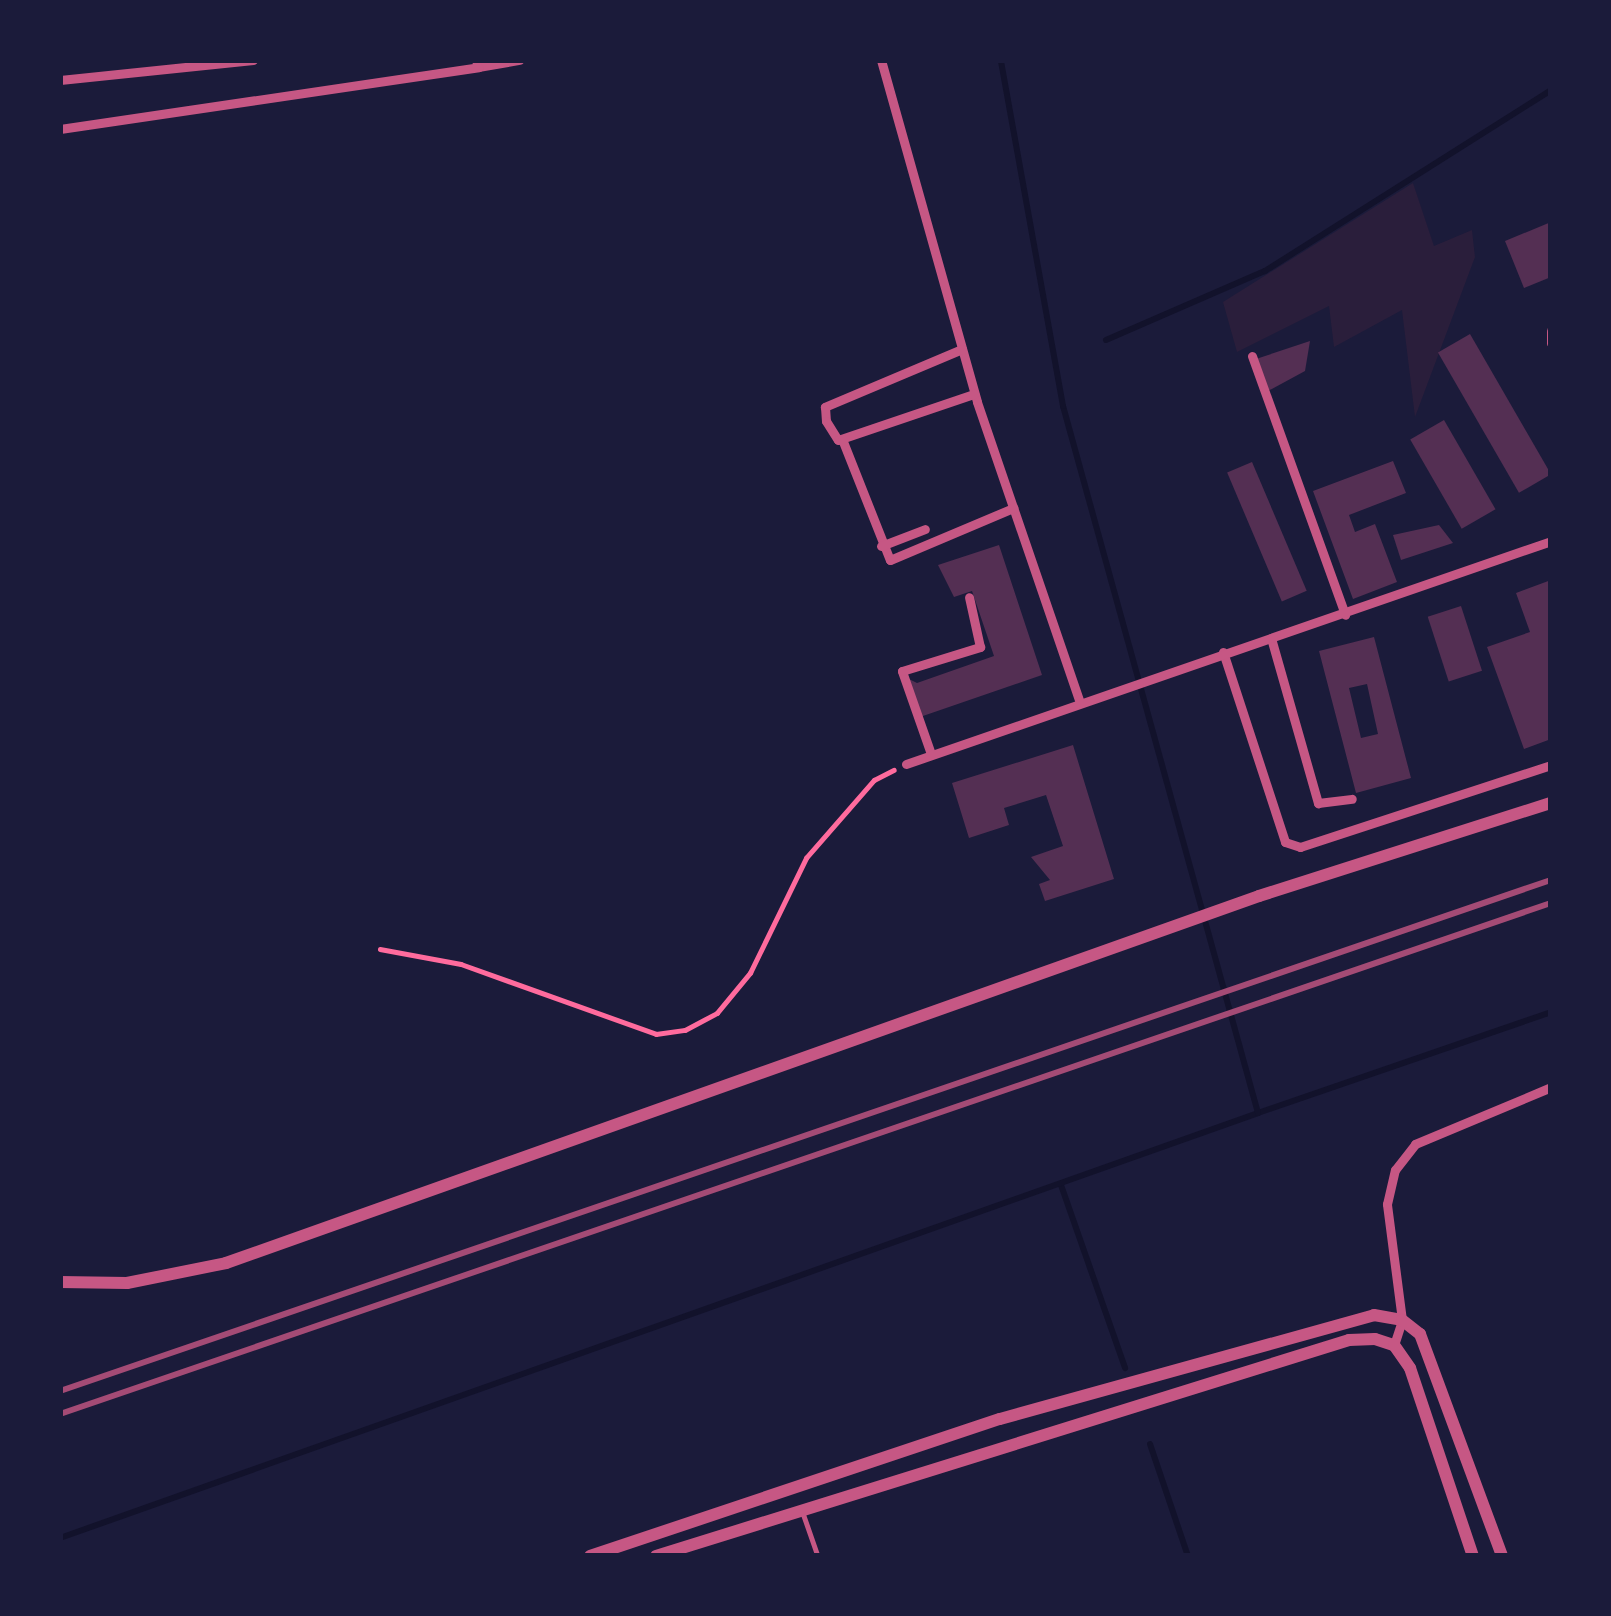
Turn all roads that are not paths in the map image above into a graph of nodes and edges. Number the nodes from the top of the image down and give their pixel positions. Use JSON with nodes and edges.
{"nodes":[{"id":1,"x":253,"y":60,"type":"edge"},
{"id":2,"x":519,"y":60,"type":"edge"},
{"id":3,"x":880,"y":60,"type":"edge"},
{"id":4,"x":477,"y":63,"type":"edge"},
{"id":5,"x":60,"y":80,"type":"edge"},
{"id":6,"x":60,"y":128,"type":"edge"},
{"id":7,"x":1551,"y":331,"type":"edge"},
{"id":8,"x":1551,"y":343,"type":"edge"},
{"id":9,"x":962,"y":349,"type":"junction"},
{"id":10,"x":1252,"y":356,"type":"dead end"},
{"id":11,"x":974,"y":394,"type":"junction"},
{"id":12,"x":842,"y":439,"type":"junction"},
{"id":13,"x":1013,"y":508,"type":"junction"},
{"id":14,"x":925,"y":529,"type":"dead end"},
{"id":15,"x":1551,"y":541,"type":"edge"},
{"id":16,"x":881,"y":546,"type":"junction"},
{"id":17,"x":969,"y":598,"type":"dead end"},
{"id":18,"x":1345,"y":615,"type":"junction"},
{"id":19,"x":1271,"y":638,"type":"junction"},
{"id":20,"x":1223,"y":652,"type":"junction"},
{"id":21,"x":1079,"y":700,"type":"junction"},
{"id":22,"x":931,"y":754,"type":"junction"},
{"id":23,"x":906,"y":764,"type":"road end"},
{"id":24,"x":1551,"y":765,"type":"edge"},
{"id":25,"x":1352,"y":799,"type":"dead end"},
{"id":26,"x":1551,"y":803,"type":"edge"},
{"id":27,"x":1551,"y":1087,"type":"edge"},
{"id":28,"x":60,"y":1282,"type":"edge"},
{"id":29,"x":1402,"y":1320,"type":"junction"},
{"id":30,"x":1394,"y":1345,"type":"junction"},
{"id":31,"x":801,"y":1508,"type":"junction"},
{"id":32,"x":590,"y":1556,"type":"edge"},
{"id":33,"x":656,"y":1556,"type":"edge"},
{"id":34,"x":818,"y":1556,"type":"edge"},
{"id":35,"x":1472,"y":1556,"type":"edge"},
{"id":36,"x":1502,"y":1556,"type":"edge"}],
"edges":[{"from":1,"to":5,"type":"street"},
{"from":2,"to":4,"type":"street"},
{"from":3,"to":9,"type":"street"},
{"from":4,"to":6,"type":"street"},
{"from":7,"to":8,"type":"street"},
{"from":9,"to":11,"type":"street"},
{"from":9,"to":12,"type":"street"},
{"from":10,"to":18,"type":"street"},
{"from":11,"to":12,"type":"street"},
{"from":11,"to":13,"type":"street"},
{"from":12,"to":16,"type":"street"},
{"from":13,"to":16,"type":"street"},
{"from":13,"to":21,"type":"street"},
{"from":14,"to":16,"type":"street"},
{"from":15,"to":18,"type":"street"},
{"from":17,"to":22,"type":"street"},
{"from":18,"to":19,"type":"street"},
{"from":19,"to":20,"type":"street"},
{"from":19,"to":25,"type":"street"},
{"from":20,"to":21,"type":"street"},
{"from":20,"to":24,"type":"street"},
{"from":21,"to":22,"type":"street"},
{"from":22,"to":23,"type":"street"},
{"from":26,"to":28,"type":"street"},
{"from":27,"to":29,"type":"street"},
{"from":29,"to":30,"type":"street"},
{"from":29,"to":32,"type":"street"},
{"from":29,"to":36,"type":"street"},
{"from":30,"to":31,"type":"street"},
{"from":30,"to":35,"type":"street"},
{"from":31,"to":33,"type":"street"},
{"from":31,"to":34,"type":"lane"}]}
